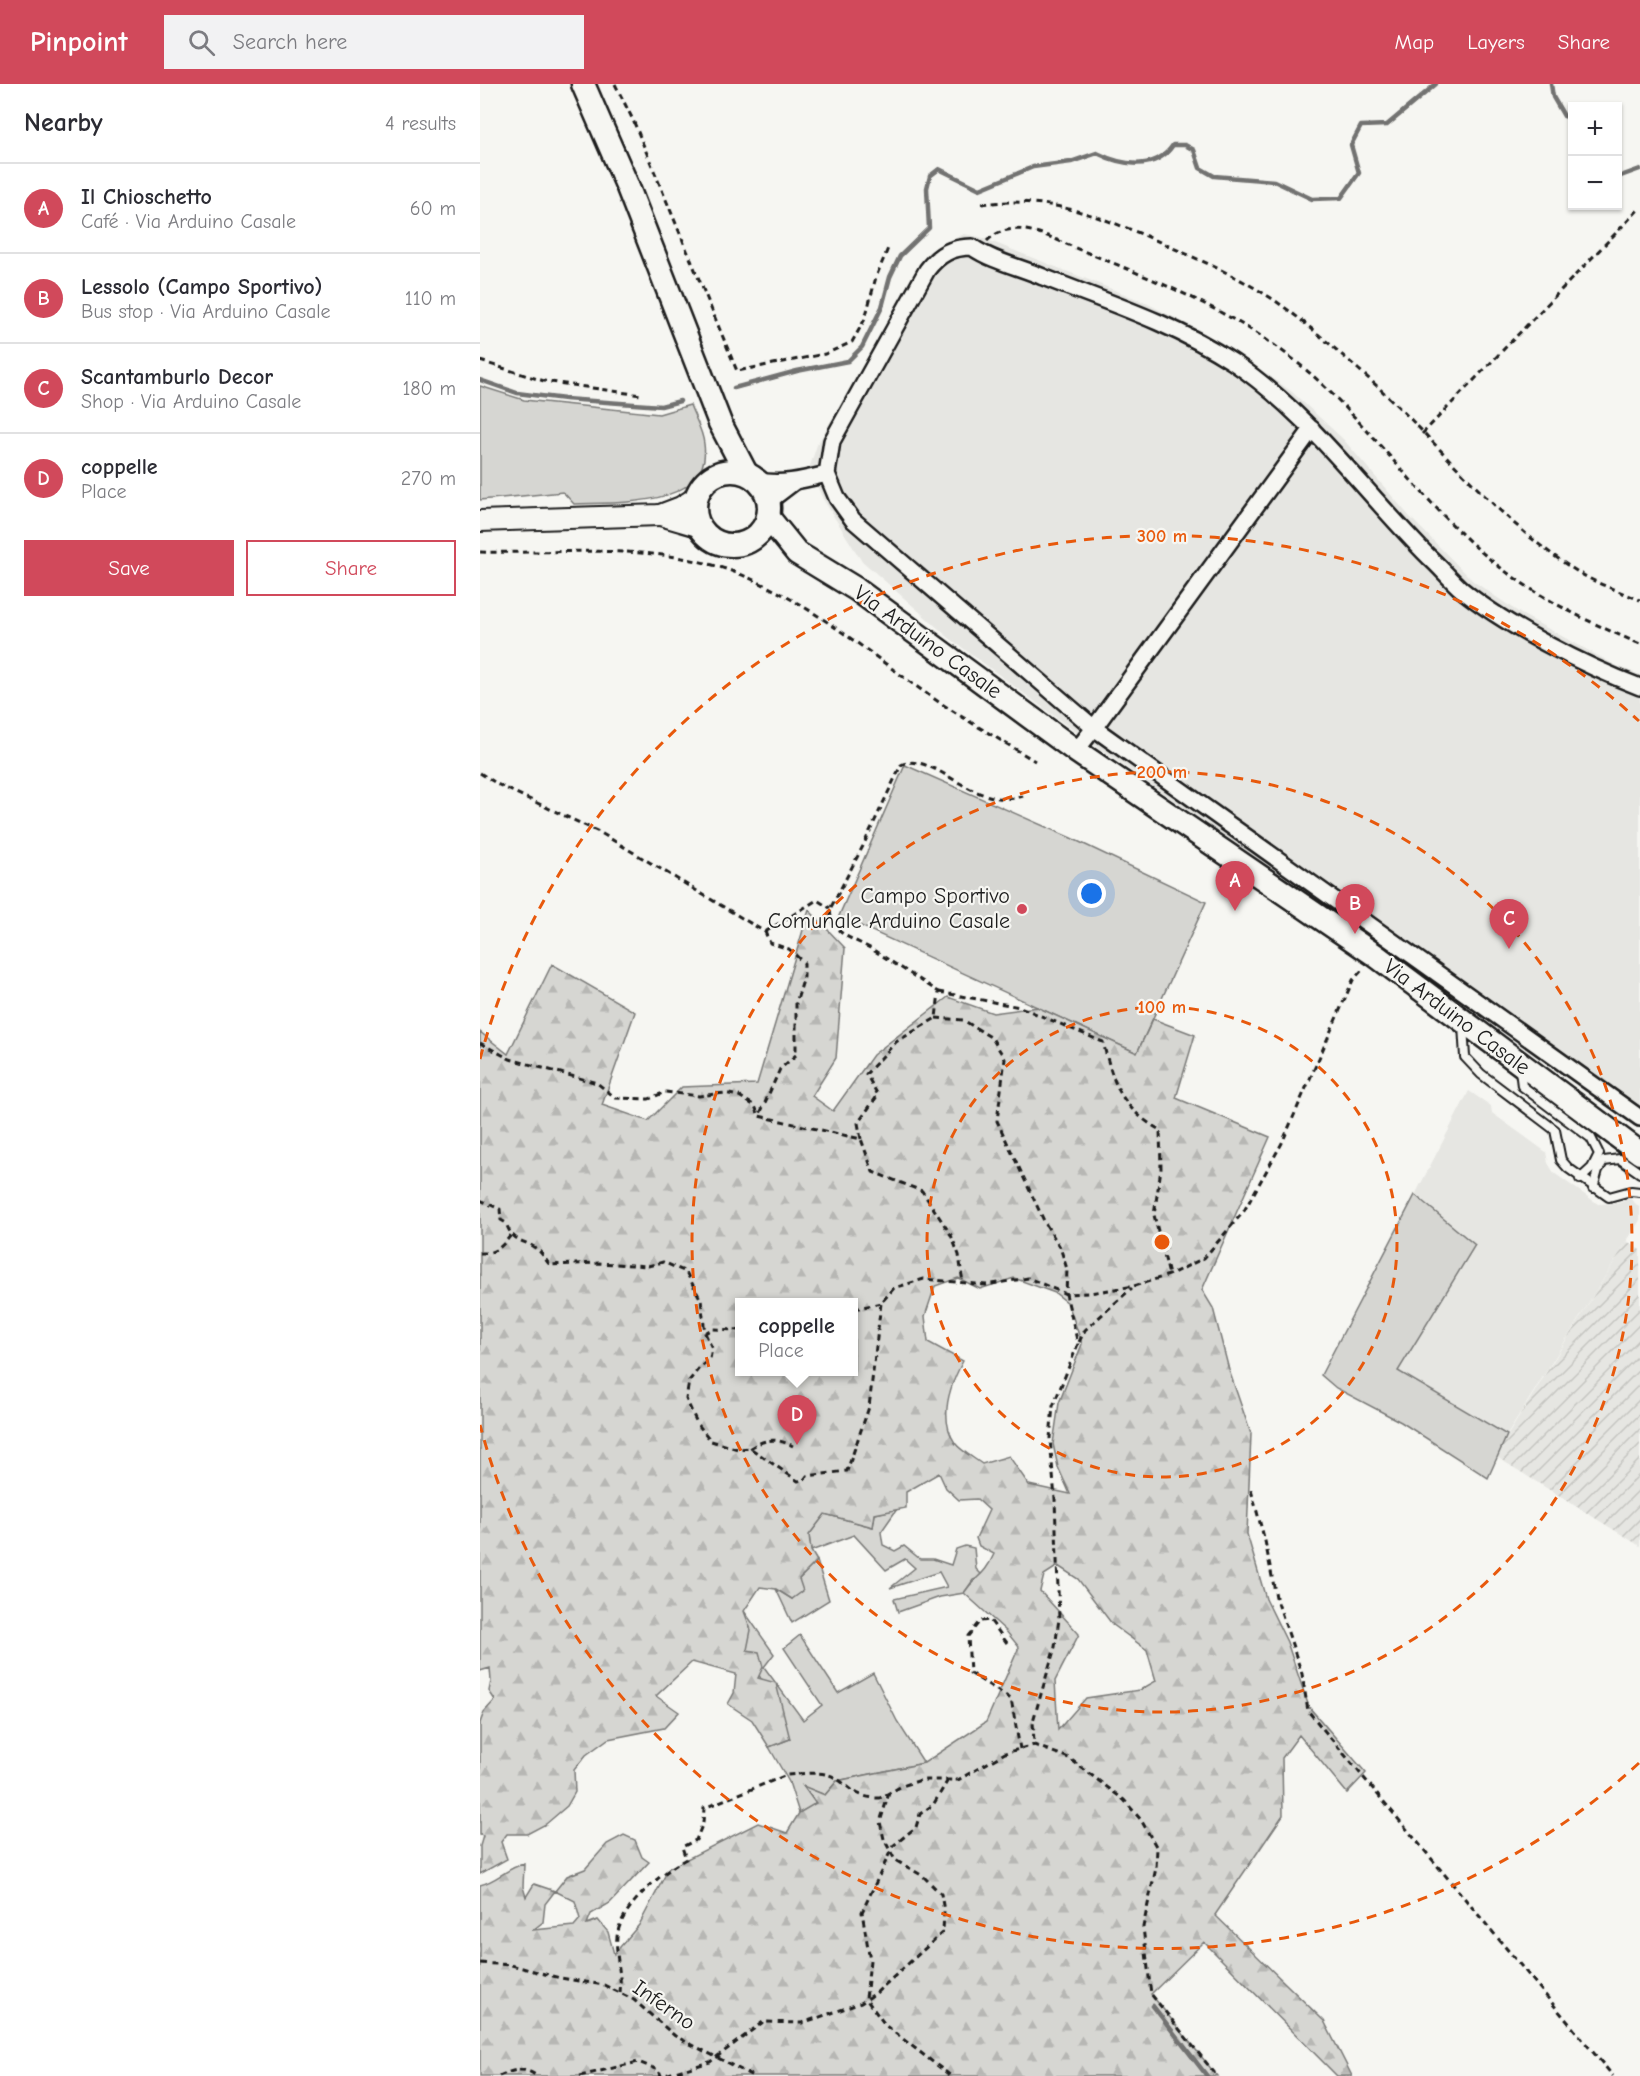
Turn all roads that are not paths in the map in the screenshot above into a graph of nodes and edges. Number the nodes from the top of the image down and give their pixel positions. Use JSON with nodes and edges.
{"nodes":[{"id":1,"x":583,"y":84,"type":"edge"},
{"id":2,"x":720,"y":423,"type":"junction"},
{"id":3,"x":1312,"y":429,"type":"junction"},
{"id":4,"x":722,"y":472,"type":"junction"},
{"id":5,"x":827,"y":474,"type":"junction"},
{"id":6,"x":752,"y":477,"type":"junction"},
{"id":7,"x":794,"y":482,"type":"junction"},
{"id":8,"x":697,"y":497,"type":"junction"},
{"id":9,"x":769,"y":509,"type":"junction"},
{"id":10,"x":660,"y":515,"type":"junction"},
{"id":11,"x":480,"y":521,"type":"edge"},
{"id":12,"x":701,"y":527,"type":"junction"},
{"id":13,"x":749,"y":541,"type":"junction"},
{"id":14,"x":797,"y":553,"type":"junction"},
{"id":15,"x":1640,"y":687,"type":"edge"},
{"id":16,"x":1094,"y":728,"type":"junction"},
{"id":17,"x":1076,"y":751,"type":"junction"},
{"id":18,"x":1463,"y":1022,"type":"junction"},
{"id":19,"x":1519,"y":1065,"type":"junction"},
{"id":20,"x":1640,"y":1118,"type":"edge"},
{"id":21,"x":1640,"y":1153,"type":"edge"},
{"id":22,"x":1640,"y":1173,"type":"edge"},
{"id":23,"x":1580,"y":1179,"type":"junction"},
{"id":24,"x":1593,"y":1188,"type":"junction"},
{"id":25,"x":1640,"y":1192,"type":"edge"}],
"edges":[{"from":1,"to":2,"type":"main road"},
{"from":2,"to":4,"type":"main road"},
{"from":2,"to":6,"type":"main road"},
{"from":3,"to":5,"type":"street"},
{"from":3,"to":15,"type":"street"},
{"from":3,"to":16,"type":"street"},
{"from":4,"to":6,"type":"main road"},
{"from":4,"to":8,"type":"main road"},
{"from":5,"to":7,"type":"street"},
{"from":5,"to":16,"type":"street","name":"Via Arduino Casale"},
{"from":6,"to":7,"type":"street"},
{"from":6,"to":9,"type":"main road"},
{"from":7,"to":9,"type":"street"},
{"from":8,"to":10,"type":"street"},
{"from":8,"to":12,"type":"main road"},
{"from":9,"to":13,"type":"main road"},
{"from":9,"to":14,"type":"main road"},
{"from":10,"to":11,"type":"street"},
{"from":10,"to":12,"type":"street"},
{"from":12,"to":13,"type":"main road"},
{"from":13,"to":14,"type":"main road"},
{"from":14,"to":17,"type":"main road","name":"Via Arduino Casale"},
{"from":16,"to":17,"type":"street"},
{"from":16,"to":20,"type":"street","name":"Via Arduino Casale"},
{"from":17,"to":18,"type":"main road","name":"Via Arduino Casale"},
{"from":18,"to":19,"type":"main road","name":"Via Arduino Casale"},
{"from":18,"to":23,"type":"lane"},
{"from":19,"to":21,"type":"main road","name":"Via Arduino Casale"},
{"from":19,"to":23,"type":"lane"},
{"from":22,"to":24,"type":"lane"},
{"from":23,"to":24,"type":"lane"},
{"from":24,"to":25,"type":"lane"}]}
